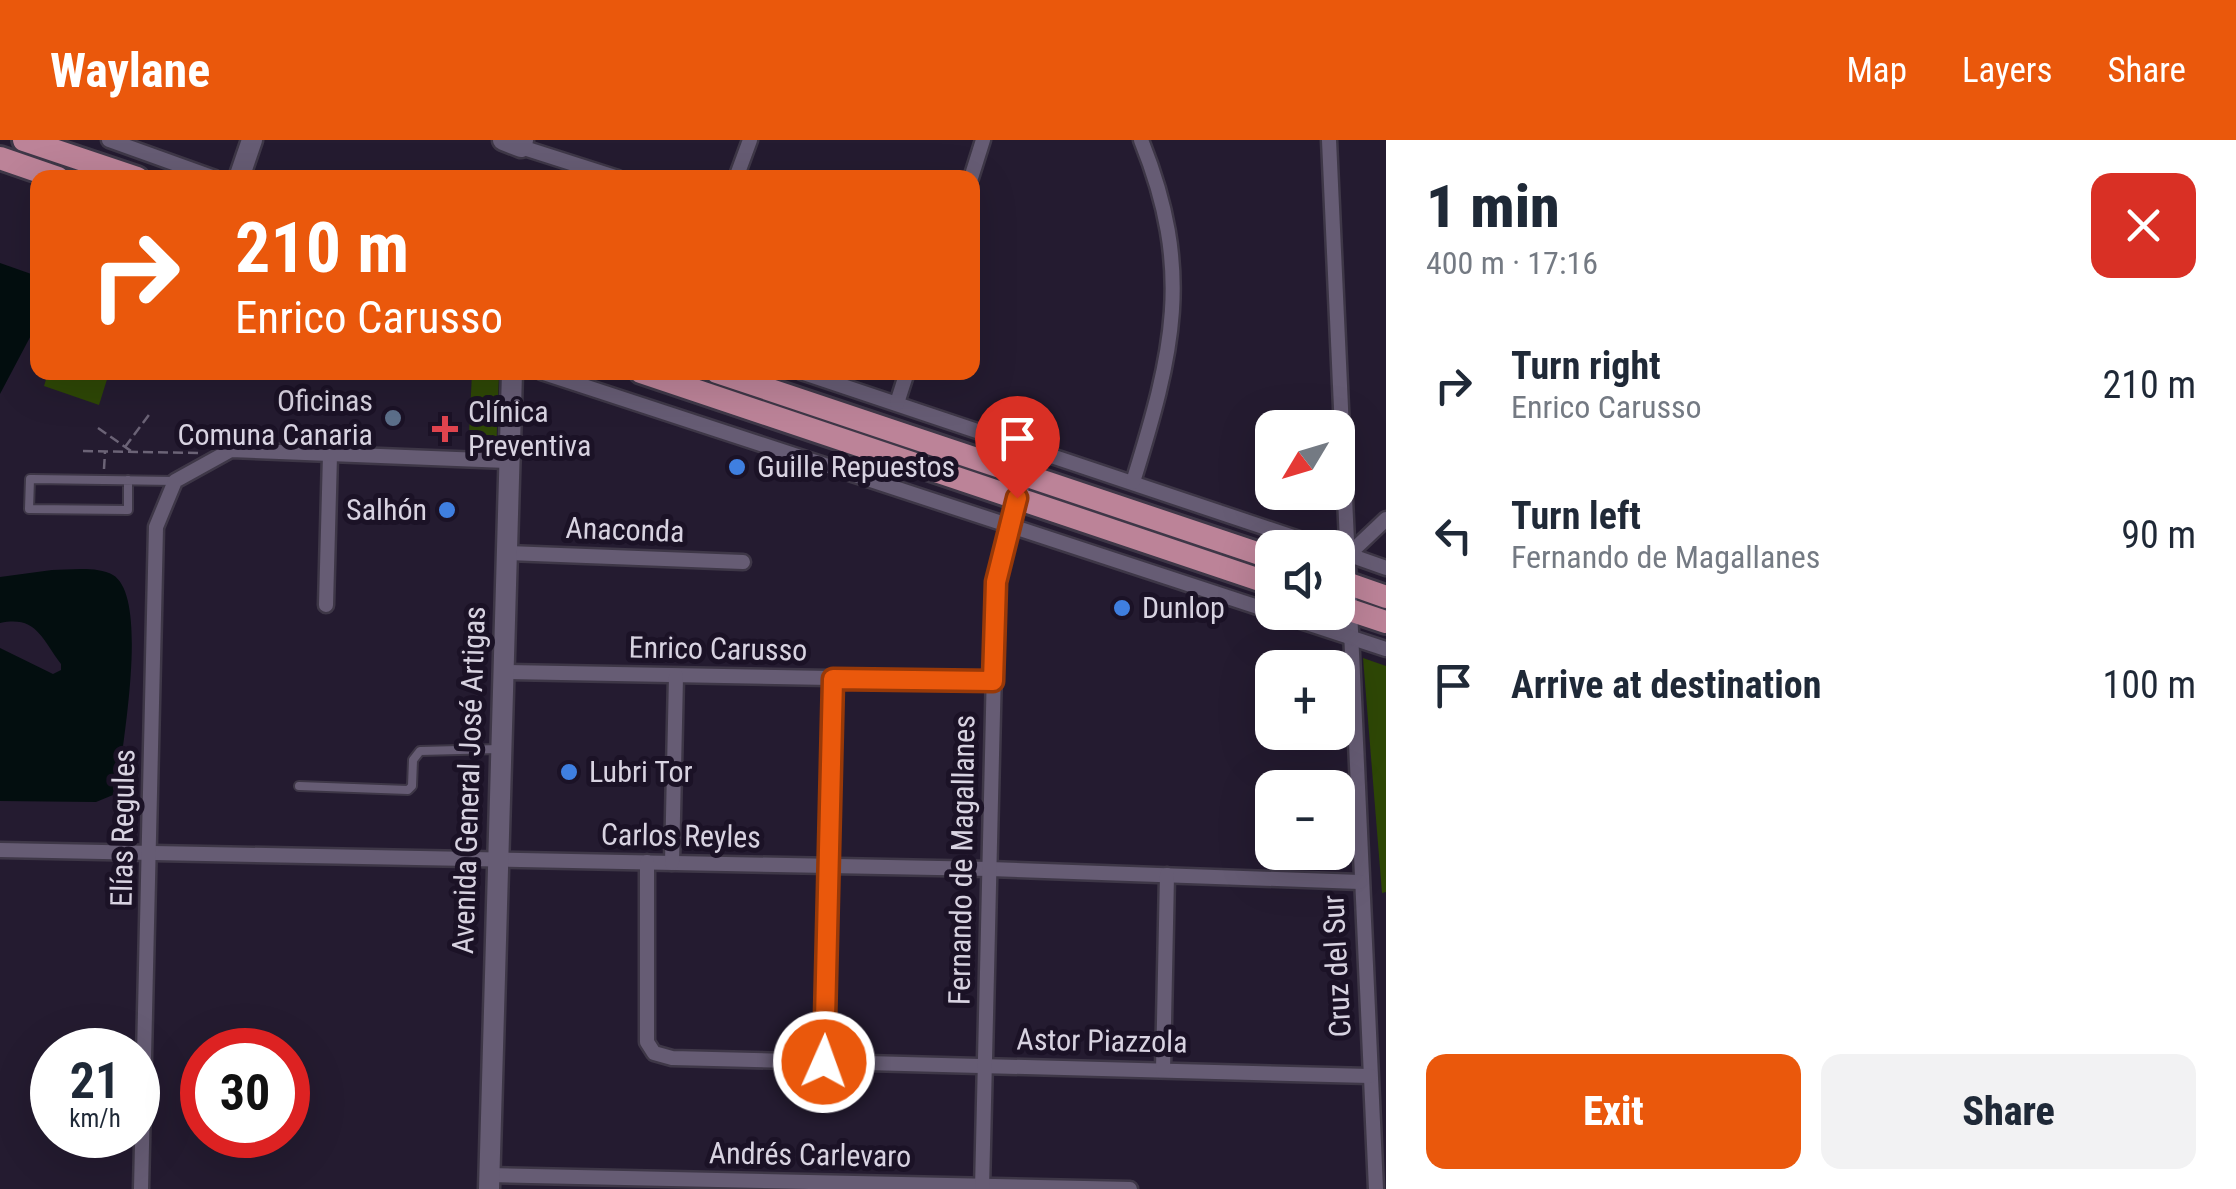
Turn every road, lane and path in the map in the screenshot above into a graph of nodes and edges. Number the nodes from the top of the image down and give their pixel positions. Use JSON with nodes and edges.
{"nodes":[{"id":1,"x":24,"y":140,"type":"edge"},
{"id":2,"x":109,"y":140,"type":"edge"},
{"id":3,"x":252,"y":140,"type":"edge"},
{"id":4,"x":750,"y":140,"type":"edge"},
{"id":5,"x":983,"y":140,"type":"edge"},
{"id":6,"x":1141,"y":140,"type":"edge"},
{"id":7,"x":1329,"y":140,"type":"edge"},
{"id":8,"x":515,"y":142,"type":"edge"},
{"id":9,"x":0,"y":158,"type":"edge"},
{"id":10,"x":35,"y":170,"type":"edge"},
{"id":11,"x":113,"y":170,"type":"edge"},
{"id":12,"x":192,"y":170,"type":"edge"},
{"id":13,"x":241,"y":170,"type":"edge"},
{"id":14,"x":595,"y":170,"type":"edge"},
{"id":15,"x":739,"y":170,"type":"edge"},
{"id":16,"x":974,"y":170,"type":"edge"},
{"id":17,"x":511,"y":380,"type":"edge"},
{"id":18,"x":566,"y":380,"type":"edge"},
{"id":19,"x":664,"y":380,"type":"edge"},
{"id":20,"x":738,"y":380,"type":"edge"},
{"id":21,"x":826,"y":380,"type":"edge"},
{"id":22,"x":904,"y":380,"type":"edge"},
{"id":23,"x":896,"y":403,"type":"junction"},
{"id":24,"x":150,"y":412,"type":"dead end"},
{"id":25,"x":98,"y":428,"type":"dead end"},
{"id":26,"x":125,"y":447,"type":"junction"},
{"id":27,"x":82,"y":451,"type":"dead end"},
{"id":28,"x":105,"y":451,"type":"junction"},
{"id":29,"x":132,"y":452,"type":"junction"},
{"id":30,"x":205,"y":453,"type":"dead end"},
{"id":31,"x":330,"y":455,"type":"junction"},
{"id":32,"x":506,"y":461,"type":"junction"},
{"id":33,"x":922,"y":466,"type":"junction"},
{"id":34,"x":178,"y":478,"type":"junction"},
{"id":35,"x":103,"y":480,"type":"junction"},
{"id":36,"x":128,"y":480,"type":"junction"},
{"id":37,"x":1132,"y":482,"type":"junction"},
{"id":38,"x":1021,"y":487,"type":"junction"},
{"id":39,"x":926,"y":495,"type":"junction"},
{"id":40,"x":1386,"y":519,"type":"edge"},
{"id":41,"x":1008,"y":524,"type":"junction"},
{"id":42,"x":1273,"y":530,"type":"edge"},
{"id":43,"x":1342,"y":530,"type":"edge"},
{"id":44,"x":1355,"y":544,"type":"edge"},
{"id":45,"x":505,"y":553,"type":"junction"},
{"id":46,"x":1255,"y":553,"type":"edge"},
{"id":47,"x":1355,"y":557,"type":"edge"},
{"id":48,"x":743,"y":562,"type":"dead end"},
{"id":49,"x":1386,"y":568,"type":"edge"},
{"id":50,"x":1255,"y":577,"type":"edge"},
{"id":51,"x":1355,"y":586,"type":"edge"},
{"id":52,"x":1386,"y":597,"type":"edge"},
{"id":53,"x":326,"y":605,"type":"dead end"},
{"id":54,"x":1355,"y":612,"type":"edge"},
{"id":55,"x":1386,"y":622,"type":"edge"},
{"id":56,"x":1350,"y":630,"type":"edge"},
{"id":57,"x":1352,"y":640,"type":"junction"},
{"id":58,"x":1386,"y":649,"type":"edge"},
{"id":59,"x":502,"y":672,"type":"junction"},
{"id":60,"x":676,"y":676,"type":"junction"},
{"id":61,"x":833,"y":679,"type":"junction"},
{"id":62,"x":993,"y":681,"type":"junction"},
{"id":63,"x":500,"y":749,"type":"junction"},
{"id":64,"x":299,"y":786,"type":"dead end"},
{"id":65,"x":0,"y":850,"type":"edge"},
{"id":66,"x":150,"y":856,"type":"junction"},
{"id":67,"x":496,"y":862,"type":"junction"},
{"id":68,"x":647,"y":862,"type":"junction"},
{"id":69,"x":672,"y":863,"type":"junction"},
{"id":70,"x":829,"y":866,"type":"junction"},
{"id":71,"x":990,"y":869,"type":"junction"},
{"id":72,"x":1167,"y":875,"type":"junction"},
{"id":73,"x":1360,"y":882,"type":"junction"},
{"id":74,"x":824,"y":1062,"type":"junction"},
{"id":75,"x":985,"y":1066,"type":"junction"},
{"id":76,"x":1163,"y":1070,"type":"junction"},
{"id":77,"x":1370,"y":1076,"type":"junction"},
{"id":78,"x":489,"y":1182,"type":"edge"},
{"id":79,"x":982,"y":1188,"type":"edge"},
{"id":80,"x":141,"y":1189,"type":"edge"},
{"id":81,"x":1130,"y":1189,"type":"edge"},
{"id":82,"x":1376,"y":1189,"type":"edge"}],
"edges":[{"from":1,"to":11,"type":"main road"},
{"from":2,"to":12,"type":"street"},
{"from":3,"to":13,"type":"street"},
{"from":4,"to":15,"type":"street"},
{"from":5,"to":16,"type":"street"},
{"from":6,"to":37,"type":"street"},
{"from":7,"to":43,"type":"street","name":"Cruz del Sur"},
{"from":8,"to":14,"type":"street"},
{"from":9,"to":10,"type":"main road"},
{"from":17,"to":32,"type":"street","name":"Avenida General José Artigas"},
{"from":18,"to":39,"type":"street"},
{"from":19,"to":33,"type":"main road"},
{"from":20,"to":38,"type":"main road"},
{"from":21,"to":23,"type":"street"},
{"from":22,"to":23,"type":"street"},
{"from":23,"to":37,"type":"street"},
{"from":24,"to":26,"type":"path"},
{"from":25,"to":26,"type":"path"},
{"from":26,"to":29,"type":"path"},
{"from":27,"to":28,"type":"path"},
{"from":28,"to":29,"type":"path"},
{"from":28,"to":35,"type":"path"},
{"from":29,"to":30,"type":"path"},
{"from":31,"to":32,"type":"street"},
{"from":31,"to":34,"type":"street"},
{"from":31,"to":53,"type":"street"},
{"from":32,"to":45,"type":"street","name":"Avenida General José Artigas"},
{"from":33,"to":38,"type":"main road"},
{"from":33,"to":39,"type":"street"},
{"from":34,"to":36,"type":"lane"},
{"from":34,"to":66,"type":"street","name":"Elías Regules"},
{"from":35,"to":36,"type":"lane"},
{"from":35,"to":36,"type":"lane"},
{"from":37,"to":42,"type":"street"},
{"from":38,"to":41,"type":"street","name":"Fernando de Magallanes"},
{"from":38,"to":46,"type":"main road"},
{"from":38,"to":50,"type":"main road"},
{"from":39,"to":41,"type":"street"},
{"from":40,"to":44,"type":"street"},
{"from":41,"to":57,"type":"street"},
{"from":41,"to":62,"type":"street","name":"Fernando de Magallanes"},
{"from":45,"to":48,"type":"street","name":"Anaconda"},
{"from":45,"to":59,"type":"street","name":"Avenida General José Artigas"},
{"from":47,"to":49,"type":"street"},
{"from":51,"to":52,"type":"main road"},
{"from":54,"to":55,"type":"main road"},
{"from":56,"to":57,"type":"street","name":"Cruz del Sur"},
{"from":57,"to":58,"type":"street"},
{"from":57,"to":73,"type":"street","name":"Cruz del Sur"},
{"from":59,"to":60,"type":"street","name":"Enrico Carusso"},
{"from":59,"to":63,"type":"street","name":"Avenida General José Artigas"},
{"from":60,"to":61,"type":"street","name":"Enrico Carusso"},
{"from":60,"to":69,"type":"street"},
{"from":61,"to":62,"type":"street","name":"Enrico Carusso"},
{"from":61,"to":70,"type":"street"},
{"from":62,"to":71,"type":"street","name":"Fernando de Magallanes"},
{"from":63,"to":64,"type":"lane"},
{"from":63,"to":67,"type":"street","name":"Avenida General José Artigas"},
{"from":65,"to":66,"type":"street","name":"Carlos Reyles"},
{"from":66,"to":67,"type":"street","name":"Carlos Reyles"},
{"from":66,"to":80,"type":"street","name":"Elías Regules"},
{"from":67,"to":68,"type":"street","name":"Carlos Reyles"},
{"from":67,"to":78,"type":"street","name":"Avenida General José Artigas"},
{"from":68,"to":69,"type":"street","name":"Carlos Reyles"},
{"from":68,"to":74,"type":"street","name":"Astor Piazzola"},
{"from":69,"to":70,"type":"street","name":"Carlos Reyles"},
{"from":70,"to":71,"type":"street","name":"Carlos Reyles"},
{"from":70,"to":74,"type":"street"},
{"from":71,"to":72,"type":"street","name":"Carlos Reyles"},
{"from":71,"to":75,"type":"street","name":"Fernando de Magallanes"},
{"from":72,"to":73,"type":"street","name":"Carlos Reyles"},
{"from":72,"to":76,"type":"street"},
{"from":73,"to":77,"type":"street","name":"Cruz del Sur"},
{"from":74,"to":75,"type":"street","name":"Astor Piazzola"},
{"from":75,"to":76,"type":"street","name":"Astor Piazzola"},
{"from":75,"to":79,"type":"street","name":"Fernando de Magallanes"},
{"from":76,"to":77,"type":"street","name":"Astor Piazzola"},
{"from":77,"to":82,"type":"street","name":"Cruz del Sur"},
{"from":78,"to":79,"type":"street","name":"Andrés Carlevaro"},
{"from":79,"to":81,"type":"street","name":"Andrés Carlevaro"}]}
